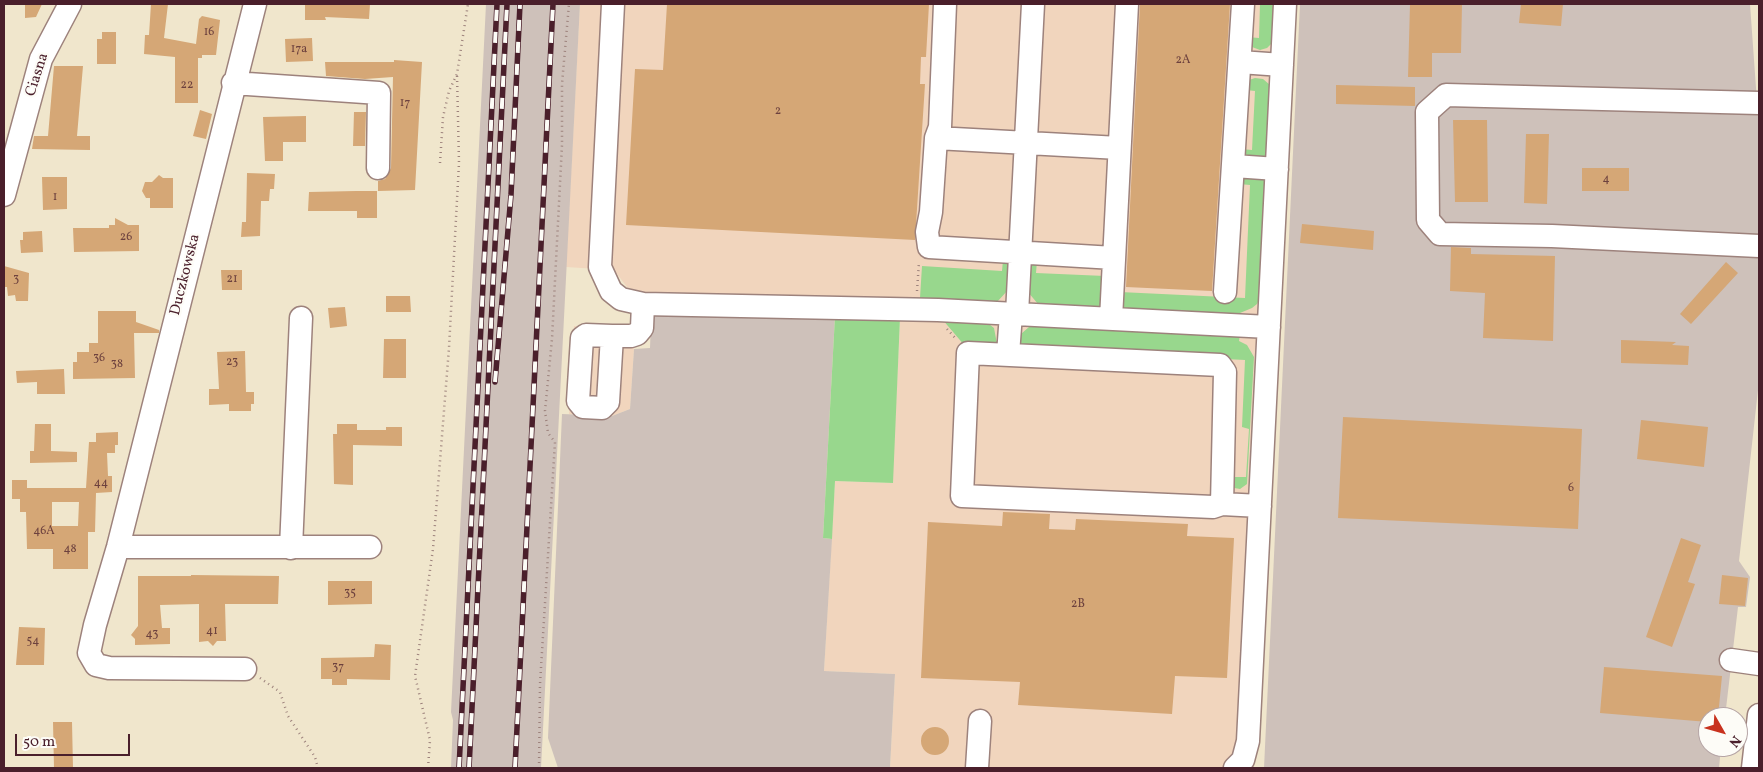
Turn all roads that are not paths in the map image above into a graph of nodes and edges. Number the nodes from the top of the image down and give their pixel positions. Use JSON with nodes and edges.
{"nodes":[{"id":1,"x":70,"y":4,"type":"edge"},
{"id":2,"x":254,"y":4,"type":"edge"},
{"id":3,"x":613,"y":4,"type":"edge"},
{"id":4,"x":945,"y":4,"type":"edge"},
{"id":5,"x":1033,"y":4,"type":"edge"},
{"id":6,"x":1127,"y":4,"type":"edge"},
{"id":7,"x":1243,"y":4,"type":"edge"},
{"id":8,"x":1285,"y":4,"type":"edge"},
{"id":9,"x":1240,"y":62,"type":"junction"},
{"id":10,"x":1282,"y":65,"type":"junction"},
{"id":11,"x":233,"y":83,"type":"junction"},
{"id":12,"x":1759,"y":103,"type":"edge"},
{"id":13,"x":936,"y":138,"type":"junction"},
{"id":14,"x":1026,"y":143,"type":"junction"},
{"id":15,"x":1119,"y":148,"type":"junction"},
{"id":16,"x":1234,"y":166,"type":"junction"},
{"id":17,"x":378,"y":168,"type":"dead end"},
{"id":18,"x":1277,"y":169,"type":"junction"},
{"id":19,"x":4,"y":195,"type":"edge"},
{"id":20,"x":1759,"y":246,"type":"edge"},
{"id":21,"x":1020,"y":253,"type":"junction"},
{"id":22,"x":1114,"y":258,"type":"junction"},
{"id":23,"x":1225,"y":292,"type":"dead end"},
{"id":24,"x":643,"y":304,"type":"junction"},
{"id":25,"x":1014,"y":314,"type":"junction"},
{"id":26,"x":301,"y":318,"type":"dead end"},
{"id":27,"x":1111,"y":319,"type":"junction"},
{"id":28,"x":1269,"y":327,"type":"junction"},
{"id":29,"x":612,"y":336,"type":"dead end"},
{"id":30,"x":1008,"y":354,"type":"junction"},
{"id":31,"x":1222,"y":504,"type":"junction"},
{"id":32,"x":1260,"y":506,"type":"junction"},
{"id":33,"x":118,"y":547,"type":"junction"},
{"id":34,"x":370,"y":547,"type":"dead end"},
{"id":35,"x":291,"y":548,"type":"junction"},
{"id":36,"x":1731,"y":660,"type":"dead end"},
{"id":37,"x":1759,"y":664,"type":"edge"},
{"id":38,"x":245,"y":670,"type":"road end"},
{"id":39,"x":1759,"y":715,"type":"edge"},
{"id":40,"x":980,"y":721,"type":"dead end"},
{"id":41,"x":977,"y":768,"type":"edge"},
{"id":42,"x":1235,"y":768,"type":"edge"},
{"id":43,"x":1753,"y":768,"type":"edge"}],
"edges":[{"from":1,"to":19,"type":"street","name":"Ciasna"},
{"from":2,"to":11,"type":"street","name":"Duczkowska"},
{"from":3,"to":24,"type":"street"},
{"from":4,"to":13,"type":"street"},
{"from":5,"to":14,"type":"street"},
{"from":6,"to":15,"type":"street"},
{"from":7,"to":9,"type":"street"},
{"from":8,"to":10,"type":"street"},
{"from":9,"to":10,"type":"street"},
{"from":9,"to":16,"type":"street"},
{"from":10,"to":18,"type":"street"},
{"from":11,"to":17,"type":"street"},
{"from":11,"to":33,"type":"street","name":"Duczkowska"},
{"from":12,"to":20,"type":"street"},
{"from":13,"to":14,"type":"street"},
{"from":13,"to":21,"type":"street"},
{"from":14,"to":15,"type":"street"},
{"from":14,"to":21,"type":"street"},
{"from":15,"to":22,"type":"street"},
{"from":16,"to":18,"type":"street"},
{"from":16,"to":23,"type":"street"},
{"from":18,"to":28,"type":"street"},
{"from":21,"to":22,"type":"street"},
{"from":21,"to":25,"type":"street"},
{"from":22,"to":27,"type":"street"},
{"from":24,"to":25,"type":"street"},
{"from":24,"to":29,"type":"street"},
{"from":25,"to":27,"type":"street"},
{"from":25,"to":30,"type":"street"},
{"from":26,"to":35,"type":"street"},
{"from":27,"to":28,"type":"street"},
{"from":28,"to":32,"type":"street"},
{"from":30,"to":31,"type":"street"},
{"from":30,"to":31,"type":"street"},
{"from":31,"to":32,"type":"street"},
{"from":32,"to":42,"type":"street"},
{"from":33,"to":35,"type":"street"},
{"from":33,"to":38,"type":"street","name":"Duczkowska"},
{"from":34,"to":35,"type":"street"},
{"from":36,"to":37,"type":"street"},
{"from":39,"to":43,"type":"street"},
{"from":40,"to":41,"type":"street"}]}
